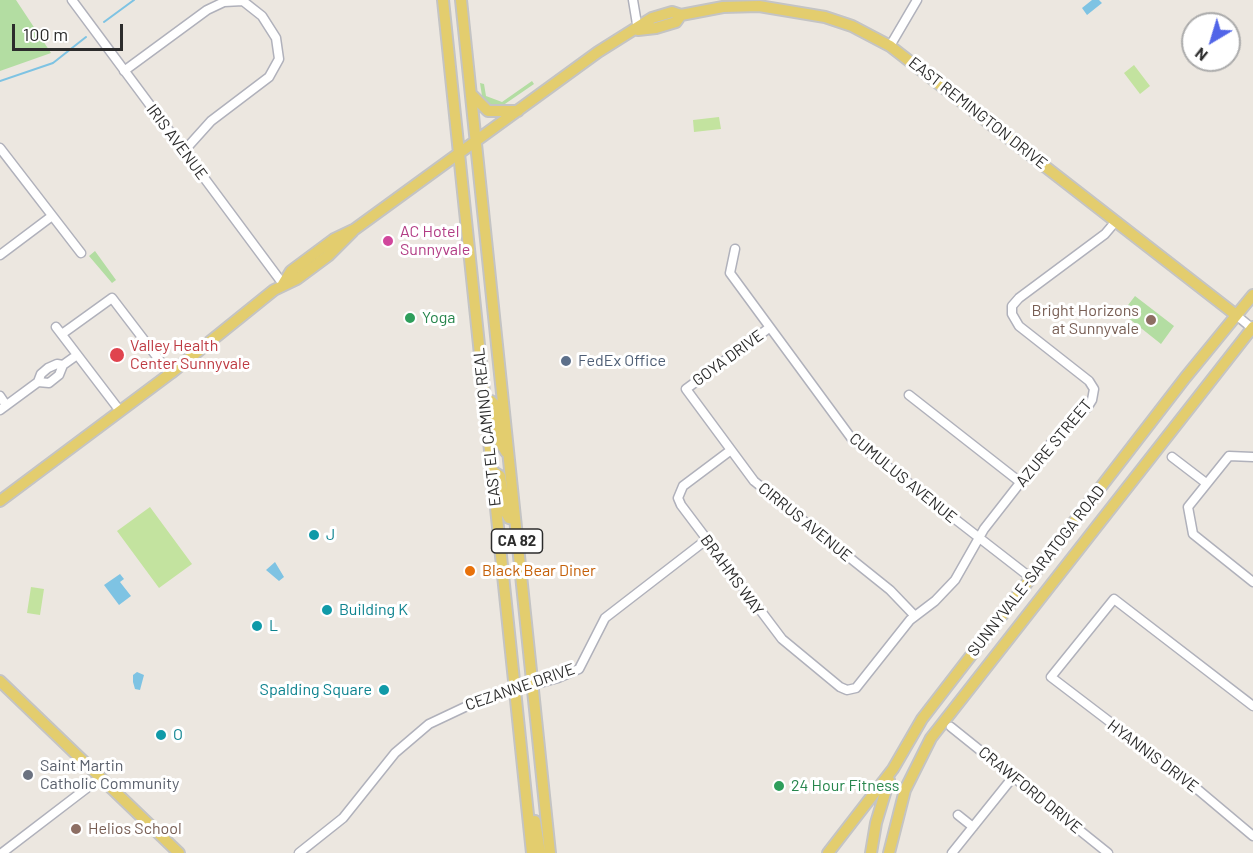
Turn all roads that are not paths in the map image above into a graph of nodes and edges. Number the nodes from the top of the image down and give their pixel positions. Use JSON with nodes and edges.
{"nodes":[{"id":1,"x":72,"y":0,"type":"edge"},
{"id":2,"x":244,"y":0,"type":"edge"},
{"id":3,"x":443,"y":0,"type":"edge"},
{"id":4,"x":461,"y":0,"type":"edge"},
{"id":5,"x":633,"y":0,"type":"edge"},
{"id":6,"x":917,"y":0,"type":"edge"},
{"id":7,"x":638,"y":30,"type":"junction"},
{"id":8,"x":890,"y":46,"type":"junction"},
{"id":9,"x":124,"y":71,"type":"junction"},
{"id":10,"x":471,"y":94,"type":"junction"},
{"id":11,"x":518,"y":111,"type":"junction"},
{"id":12,"x":475,"y":143,"type":"junction"},
{"id":13,"x":0,"y":148,"type":"edge"},
{"id":14,"x":184,"y":151,"type":"junction"},
{"id":15,"x":459,"y":155,"type":"junction"},
{"id":16,"x":52,"y":216,"type":"junction"},
{"id":17,"x":1116,"y":221,"type":"junction"},
{"id":18,"x":735,"y":249,"type":"dead end"},
{"id":19,"x":81,"y":253,"type":"dead end"},
{"id":20,"x":0,"y":255,"type":"edge"},
{"id":21,"x":283,"y":284,"type":"junction"},
{"id":22,"x":1253,"y":295,"type":"edge"},
{"id":23,"x":1236,"y":315,"type":"junction"},
{"id":24,"x":769,"y":328,"type":"junction"},
{"id":25,"x":1253,"y":328,"type":"edge"},
{"id":26,"x":77,"y":355,"type":"junction"},
{"id":27,"x":170,"y":374,"type":"junction"},
{"id":28,"x":686,"y":389,"type":"joint"},
{"id":29,"x":909,"y":395,"type":"dead end"},
{"id":30,"x":0,"y":396,"type":"edge"},
{"id":31,"x":485,"y":401,"type":"junction"},
{"id":32,"x":3,"y":407,"type":"edge"},
{"id":33,"x":120,"y":411,"type":"junction"},
{"id":34,"x":731,"y":450,"type":"junction"},
{"id":35,"x":508,"y":455,"type":"junction"},
{"id":36,"x":1172,"y":457,"type":"dead end"},
{"id":37,"x":1253,"y":457,"type":"edge"},
{"id":38,"x":492,"y":471,"type":"junction"},
{"id":39,"x":1020,"y":482,"type":"junction"},
{"id":40,"x":1206,"y":483,"type":"junction"},
{"id":41,"x":0,"y":501,"type":"edge"},
{"id":42,"x":515,"y":519,"type":"junction"},
{"id":43,"x":978,"y":538,"type":"junction"},
{"id":44,"x":706,"y":540,"type":"junction"},
{"id":45,"x":1031,"y":578,"type":"junction"},
{"id":46,"x":1253,"y":582,"type":"edge"},
{"id":47,"x":914,"y":615,"type":"junction"},
{"id":48,"x":0,"y":681,"type":"edge"},
{"id":49,"x":532,"y":684,"type":"junction"},
{"id":50,"x":515,"y":690,"type":"junction"},
{"id":51,"x":851,"y":690,"type":"joint"},
{"id":52,"x":1253,"y":706,"type":"edge"},
{"id":53,"x":951,"y":727,"type":"dead end"},
{"id":54,"x":893,"y":769,"type":"junction"},
{"id":55,"x":1013,"y":777,"type":"junction"},
{"id":56,"x":100,"y":778,"type":"junction"},
{"id":57,"x":529,"y":814,"type":"junction"},
{"id":58,"x":958,"y":815,"type":"dead end"},
{"id":59,"x":973,"y":827,"type":"junction"},
{"id":60,"x":1253,"y":836,"type":"edge"},
{"id":61,"x":2,"y":853,"type":"edge"},
{"id":62,"x":179,"y":853,"type":"edge"},
{"id":63,"x":299,"y":853,"type":"edge"},
{"id":64,"x":532,"y":853,"type":"edge"},
{"id":65,"x":540,"y":853,"type":"edge"},
{"id":66,"x":550,"y":853,"type":"edge"},
{"id":67,"x":828,"y":853,"type":"edge"},
{"id":68,"x":871,"y":853,"type":"edge"},
{"id":69,"x":889,"y":853,"type":"edge"},
{"id":70,"x":952,"y":853,"type":"edge"},
{"id":71,"x":1108,"y":853,"type":"edge"}],
"edges":[{"from":1,"to":9,"type":"street","name":"IRIS AVENUE"},
{"from":2,"to":9,"type":"street"},
{"from":2,"to":14,"type":"street"},
{"from":3,"to":15,"type":"main road","name":"EAST EL CAMINO REAL","number":"CA 82"},
{"from":4,"to":10,"type":"main road","name":"EAST EL CAMINO REAL","number":"CA 82"},
{"from":5,"to":7,"type":"street"},
{"from":6,"to":8,"type":"street"},
{"from":7,"to":8,"type":"main road","name":"EAST REMINGTON DRIVE"},
{"from":7,"to":11,"type":"main road","name":"EAST REMINGTON DRIVE"},
{"from":8,"to":17,"type":"main road","name":"EAST REMINGTON DRIVE"},
{"from":9,"to":14,"type":"street","name":"IRIS AVENUE"},
{"from":10,"to":11,"type":"main road"},
{"from":10,"to":12,"type":"main road","name":"EAST EL CAMINO REAL","number":"CA 82"},
{"from":11,"to":12,"type":"main road","name":"EAST REMINGTON DRIVE"},
{"from":12,"to":15,"type":"main road","name":"EAST REMINGTON DRIVE"},
{"from":12,"to":35,"type":"main road","name":"EAST EL CAMINO REAL","number":"CA 82"},
{"from":13,"to":16,"type":"street"},
{"from":14,"to":21,"type":"street","name":"IRIS AVENUE"},
{"from":15,"to":21,"type":"main road","name":"EAST REMINGTON DRIVE"},
{"from":15,"to":31,"type":"main road","name":"EAST EL CAMINO REAL","number":"CA 82"},
{"from":16,"to":19,"type":"street"},
{"from":16,"to":20,"type":"street"},
{"from":17,"to":23,"type":"main road","name":"EAST REMINGTON DRIVE"},
{"from":17,"to":39,"type":"street","name":"AZURE STREET"},
{"from":18,"to":24,"type":"street","name":"CUMULUS AVENUE"},
{"from":21,"to":27,"type":"main road","name":"EAST REMINGTON DRIVE"},
{"from":22,"to":23,"type":"main road","name":"SUNNYVALE-SARATOGA ROAD"},
{"from":23,"to":25,"type":"street"},
{"from":23,"to":45,"type":"main road","name":"SUNNYVALE-SARATOGA ROAD"},
{"from":24,"to":28,"type":"street","name":"GOYA DRIVE"},
{"from":24,"to":43,"type":"street","name":"CUMULUS AVENUE"},
{"from":25,"to":69,"type":"main road","name":"SUNNYVALE-SARATOGA ROAD"},
{"from":26,"to":27,"type":"street"},
{"from":26,"to":32,"type":"street"},
{"from":26,"to":33,"type":"street"},
{"from":27,"to":33,"type":"main road","name":"EAST REMINGTON DRIVE"},
{"from":28,"to":34,"type":"street","name":"CIRRUS AVENUE"},
{"from":29,"to":39,"type":"street"},
{"from":30,"to":32,"type":"street"},
{"from":31,"to":35,"type":"main road"},
{"from":31,"to":38,"type":"main road","name":"EAST EL CAMINO REAL","number":"CA 82"},
{"from":33,"to":41,"type":"main road","name":"EAST REMINGTON DRIVE"},
{"from":34,"to":44,"type":"street","name":"BRAHMS WAY"},
{"from":34,"to":47,"type":"street","name":"CIRRUS AVENUE"},
{"from":35,"to":42,"type":"main road","name":"EAST EL CAMINO REAL","number":"CA 82"},
{"from":36,"to":40,"type":"street"},
{"from":37,"to":40,"type":"street"},
{"from":38,"to":42,"type":"main road"},
{"from":38,"to":50,"type":"main road","name":"EAST EL CAMINO REAL","number":"CA 82"},
{"from":39,"to":43,"type":"street","name":"AZURE STREET"},
{"from":40,"to":46,"type":"street"},
{"from":42,"to":49,"type":"main road","name":"EAST EL CAMINO REAL","number":"CA 82"},
{"from":43,"to":45,"type":"street","name":"CUMULUS AVENUE"},
{"from":43,"to":47,"type":"street","name":"AZURE STREET"},
{"from":44,"to":49,"type":"street","name":"CEZANNE DRIVE"},
{"from":44,"to":51,"type":"street","name":"BRAHMS WAY"},
{"from":45,"to":54,"type":"main road","name":"SUNNYVALE-SARATOGA ROAD"},
{"from":47,"to":51,"type":"street","name":"AZURE STREET"},
{"from":48,"to":56,"type":"main road"},
{"from":49,"to":50,"type":"street","name":"CEZANNE DRIVE"},
{"from":49,"to":66,"type":"main road","name":"EAST EL CAMINO REAL","number":"CA 82"},
{"from":50,"to":57,"type":"main road","name":"EAST EL CAMINO REAL","number":"CA 82"},
{"from":50,"to":63,"type":"street","name":"CEZANNE DRIVE"},
{"from":52,"to":60,"type":"street","name":"HYANNIS DRIVE"},
{"from":53,"to":55,"type":"street","name":"CRAWFORD DRIVE"},
{"from":54,"to":67,"type":"main road","name":"SUNNYVALE-SARATOGA ROAD"},
{"from":54,"to":68,"type":"main road"},
{"from":55,"to":59,"type":"street"},
{"from":55,"to":71,"type":"street","name":"CRAWFORD DRIVE"},
{"from":56,"to":61,"type":"street"},
{"from":56,"to":62,"type":"main road"},
{"from":57,"to":64,"type":"main road","name":"EAST EL CAMINO REAL","number":"CA 82"},
{"from":57,"to":65,"type":"main road"},
{"from":58,"to":59,"type":"street"},
{"from":59,"to":70,"type":"street"}]}
